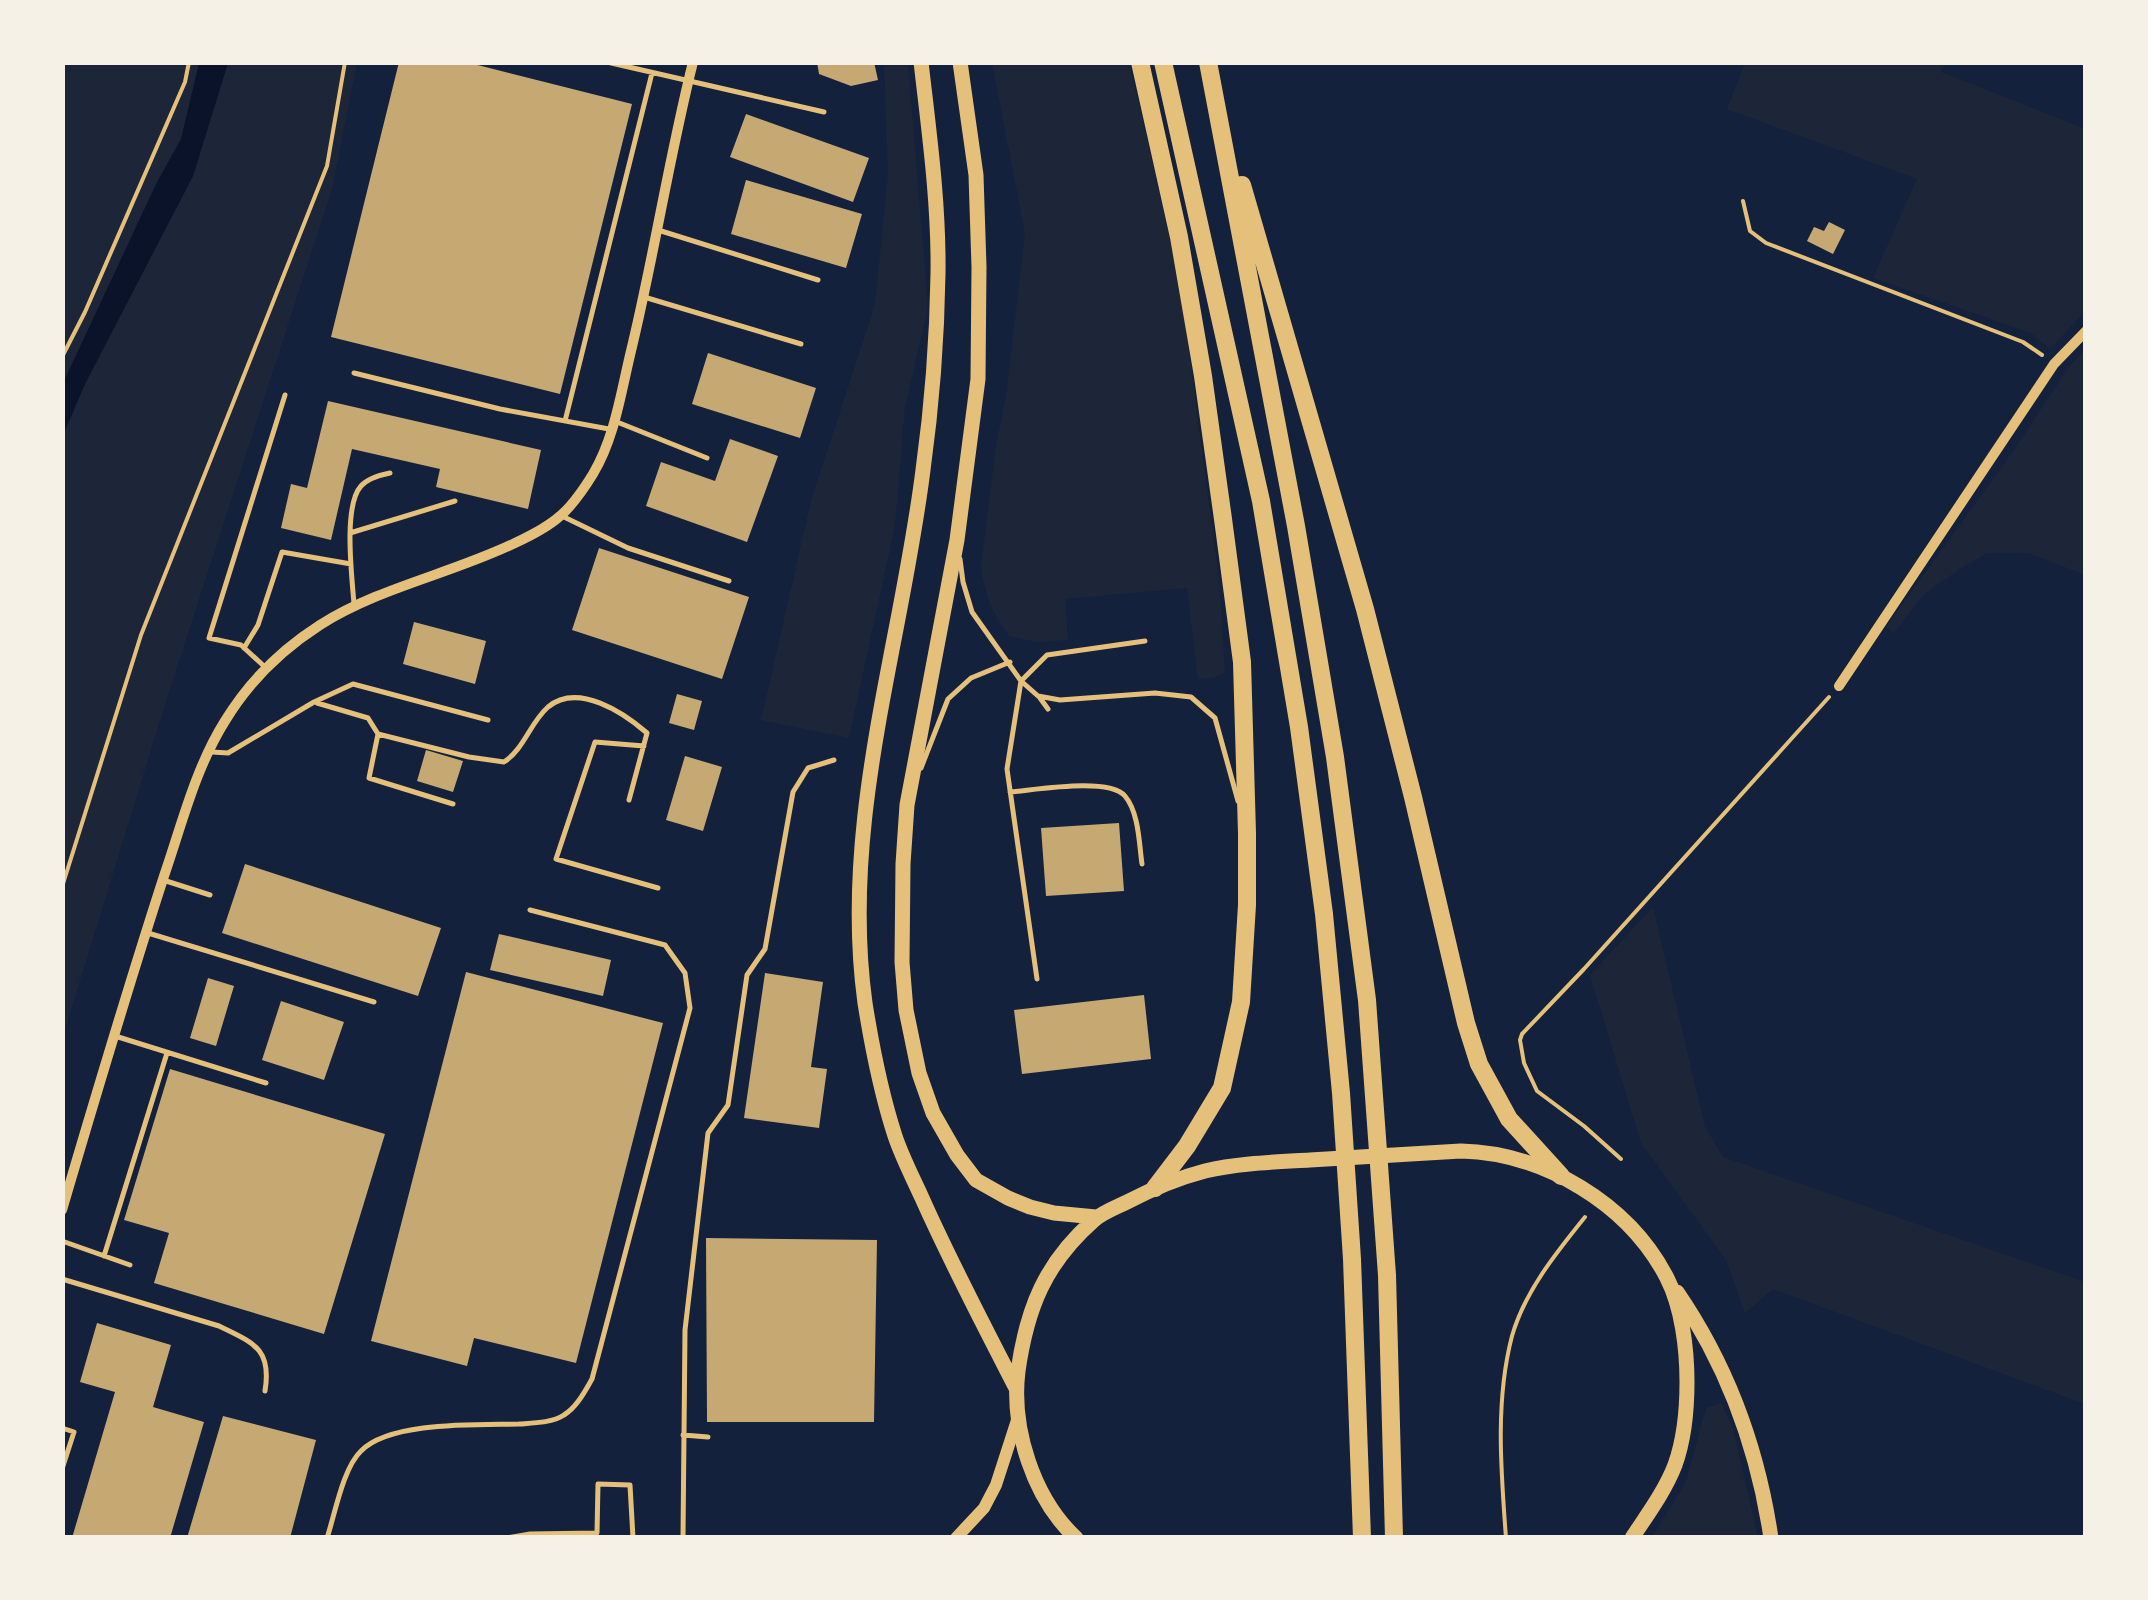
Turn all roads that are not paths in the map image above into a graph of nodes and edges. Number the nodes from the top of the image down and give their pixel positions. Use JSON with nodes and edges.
{"nodes":[{"id":1,"x":608,"y":62,"type":"edge"},
{"id":2,"x":694,"y":62,"type":"edge"},
{"id":3,"x":921,"y":62,"type":"edge"},
{"id":4,"x":960,"y":62,"type":"edge"},
{"id":5,"x":1140,"y":62,"type":"edge"},
{"id":6,"x":1163,"y":62,"type":"edge"},
{"id":7,"x":1208,"y":62,"type":"edge"},
{"id":8,"x":652,"y":72,"type":"junction"},
{"id":9,"x":689,"y":81,"type":"junction"},
{"id":10,"x":1218,"y":108,"type":"junction"},
{"id":11,"x":824,"y":112,"type":"dead end"},
{"id":12,"x":658,"y":230,"type":"junction"},
{"id":13,"x":818,"y":280,"type":"dead end"},
{"id":14,"x":644,"y":298,"type":"junction"},
{"id":15,"x":2086,"y":331,"type":"edge"},
{"id":16,"x":801,"y":344,"type":"dead end"},
{"id":17,"x":354,"y":373,"type":"dead end"},
{"id":18,"x":285,"y":396,"type":"dead end"},
{"id":19,"x":565,"y":421,"type":"junction"},
{"id":20,"x":613,"y":425,"type":"junction"},
{"id":21,"x":707,"y":458,"type":"dead end"},
{"id":22,"x":390,"y":473,"type":"dead end"},
{"id":23,"x":455,"y":500,"type":"dead end"},
{"id":24,"x":561,"y":515,"type":"junction"},
{"id":25,"x":350,"y":533,"type":"junction"},
{"id":26,"x":957,"y":540,"type":"junction"},
{"id":27,"x":350,"y":564,"type":"junction"},
{"id":28,"x":729,"y":580,"type":"dead end"},
{"id":29,"x":354,"y":606,"type":"junction"},
{"id":30,"x":1144,"y":642,"type":"dead end"},
{"id":31,"x":244,"y":648,"type":"junction"},
{"id":32,"x":1010,"y":662,"type":"junction"},
{"id":33,"x":266,"y":668,"type":"junction"},
{"id":34,"x":1021,"y":680,"type":"junction"},
{"id":35,"x":1838,"y":686,"type":"road end"},
{"id":36,"x":1038,"y":696,"type":"junction"},
{"id":37,"x":314,"y":702,"type":"junction"},
{"id":38,"x":1048,"y":709,"type":"dead end"},
{"id":39,"x":488,"y":720,"type":"dead end"},
{"id":40,"x":378,"y":734,"type":"junction"},
{"id":41,"x":644,"y":746,"type":"junction"},
{"id":42,"x":209,"y":752,"type":"junction"},
{"id":43,"x":834,"y":760,"type":"dead end"},
{"id":44,"x":1010,"y":792,"type":"junction"},
{"id":45,"x":629,"y":800,"type":"dead end"},
{"id":46,"x":453,"y":804,"type":"dead end"},
{"id":47,"x":907,"y":804,"type":"junction"},
{"id":48,"x":1247,"y":833,"type":"junction"},
{"id":49,"x":1142,"y":864,"type":"dead end"},
{"id":50,"x":163,"y":880,"type":"junction"},
{"id":51,"x":658,"y":888,"type":"dead end"},
{"id":52,"x":210,"y":895,"type":"dead end"},
{"id":53,"x":530,"y":910,"type":"dead end"},
{"id":54,"x":145,"y":932,"type":"junction"},
{"id":55,"x":1037,"y":979,"type":"dead end"},
{"id":56,"x":374,"y":1002,"type":"dead end"},
{"id":57,"x":112,"y":1035,"type":"junction"},
{"id":58,"x":167,"y":1053,"type":"junction"},
{"id":59,"x":266,"y":1083,"type":"dead end"},
{"id":60,"x":1560,"y":1176,"type":"junction"},
{"id":61,"x":1155,"y":1188,"type":"junction"},
{"id":62,"x":62,"y":1210,"type":"edge"},
{"id":63,"x":1096,"y":1218,"type":"junction"},
{"id":64,"x":62,"y":1241,"type":"edge"},
{"id":65,"x":104,"y":1256,"type":"junction"},
{"id":66,"x":130,"y":1265,"type":"dead end"},
{"id":67,"x":62,"y":1279,"type":"edge"},
{"id":68,"x":1669,"y":1281,"type":"junction"},
{"id":69,"x":1016,"y":1388,"type":"junction"},
{"id":70,"x":265,"y":1391,"type":"dead end"},
{"id":71,"x":1018,"y":1420,"type":"junction"},
{"id":72,"x":62,"y":1428,"type":"edge"},
{"id":73,"x":683,"y":1435,"type":"junction"},
{"id":74,"x":708,"y":1438,"type":"dead end"},
{"id":75,"x":62,"y":1469,"type":"edge"},
{"id":76,"x":327,"y":1538,"type":"edge"},
{"id":77,"x":507,"y":1538,"type":"edge"},
{"id":78,"x":632,"y":1538,"type":"edge"},
{"id":79,"x":683,"y":1538,"type":"edge"},
{"id":80,"x":956,"y":1538,"type":"edge"},
{"id":81,"x":1076,"y":1538,"type":"edge"},
{"id":82,"x":1362,"y":1538,"type":"edge"},
{"id":83,"x":1394,"y":1538,"type":"edge"},
{"id":84,"x":1632,"y":1538,"type":"edge"},
{"id":85,"x":1772,"y":1538,"type":"edge"}],
"edges":[{"from":1,"to":8,"type":"lane"},
{"from":2,"to":9,"type":"street"},
{"from":3,"to":69,"type":"highway"},
{"from":4,"to":26,"type":"highway"},
{"from":5,"to":48,"type":"highway"},
{"from":6,"to":82,"type":"highway"},
{"from":7,"to":10,"type":"highway"},
{"from":8,"to":9,"type":"lane"},
{"from":8,"to":19,"type":"lane"},
{"from":9,"to":11,"type":"lane"},
{"from":9,"to":12,"type":"street"},
{"from":10,"to":60,"type":"highway"},
{"from":10,"to":83,"type":"highway"},
{"from":12,"to":13,"type":"lane"},
{"from":12,"to":14,"type":"street"},
{"from":14,"to":16,"type":"lane"},
{"from":14,"to":20,"type":"street"},
{"from":15,"to":35,"type":"street"},
{"from":17,"to":19,"type":"lane"},
{"from":18,"to":31,"type":"lane"},
{"from":19,"to":20,"type":"lane"},
{"from":20,"to":21,"type":"lane"},
{"from":20,"to":24,"type":"street"},
{"from":22,"to":25,"type":"lane"},
{"from":23,"to":25,"type":"lane"},
{"from":24,"to":28,"type":"lane"},
{"from":24,"to":29,"type":"street"},
{"from":25,"to":27,"type":"lane"},
{"from":26,"to":32,"type":"lane"},
{"from":26,"to":47,"type":"highway"},
{"from":27,"to":29,"type":"lane"},
{"from":27,"to":31,"type":"lane"},
{"from":29,"to":33,"type":"street"},
{"from":30,"to":34,"type":"lane"},
{"from":31,"to":33,"type":"lane"},
{"from":32,"to":34,"type":"lane"},
{"from":32,"to":47,"type":"lane"},
{"from":33,"to":42,"type":"street"},
{"from":34,"to":36,"type":"lane"},
{"from":34,"to":44,"type":"lane"},
{"from":36,"to":38,"type":"lane"},
{"from":36,"to":48,"type":"lane"},
{"from":37,"to":39,"type":"lane"},
{"from":37,"to":40,"type":"lane"},
{"from":37,"to":42,"type":"lane"},
{"from":40,"to":41,"type":"lane"},
{"from":40,"to":46,"type":"lane"},
{"from":41,"to":45,"type":"lane"},
{"from":41,"to":51,"type":"lane"},
{"from":42,"to":50,"type":"street"},
{"from":43,"to":73,"type":"lane"},
{"from":44,"to":49,"type":"lane"},
{"from":44,"to":55,"type":"lane"},
{"from":47,"to":63,"type":"highway"},
{"from":48,"to":61,"type":"highway"},
{"from":50,"to":52,"type":"lane"},
{"from":50,"to":54,"type":"street"},
{"from":53,"to":76,"type":"lane"},
{"from":54,"to":56,"type":"lane"},
{"from":54,"to":57,"type":"street"},
{"from":57,"to":58,"type":"lane"},
{"from":57,"to":62,"type":"street"},
{"from":58,"to":59,"type":"lane"},
{"from":58,"to":65,"type":"lane"},
{"from":60,"to":61,"type":"highway"},
{"from":60,"to":68,"type":"highway"},
{"from":61,"to":63,"type":"highway"},
{"from":63,"to":69,"type":"highway"},
{"from":64,"to":65,"type":"lane"},
{"from":65,"to":66,"type":"lane"},
{"from":67,"to":70,"type":"lane"},
{"from":68,"to":84,"type":"highway"},
{"from":68,"to":85,"type":"highway"},
{"from":69,"to":71,"type":"highway"},
{"from":71,"to":80,"type":"street"},
{"from":71,"to":81,"type":"highway"},
{"from":72,"to":75,"type":"lane"},
{"from":73,"to":74,"type":"lane"},
{"from":73,"to":79,"type":"lane"},
{"from":77,"to":78,"type":"lane"}]}
